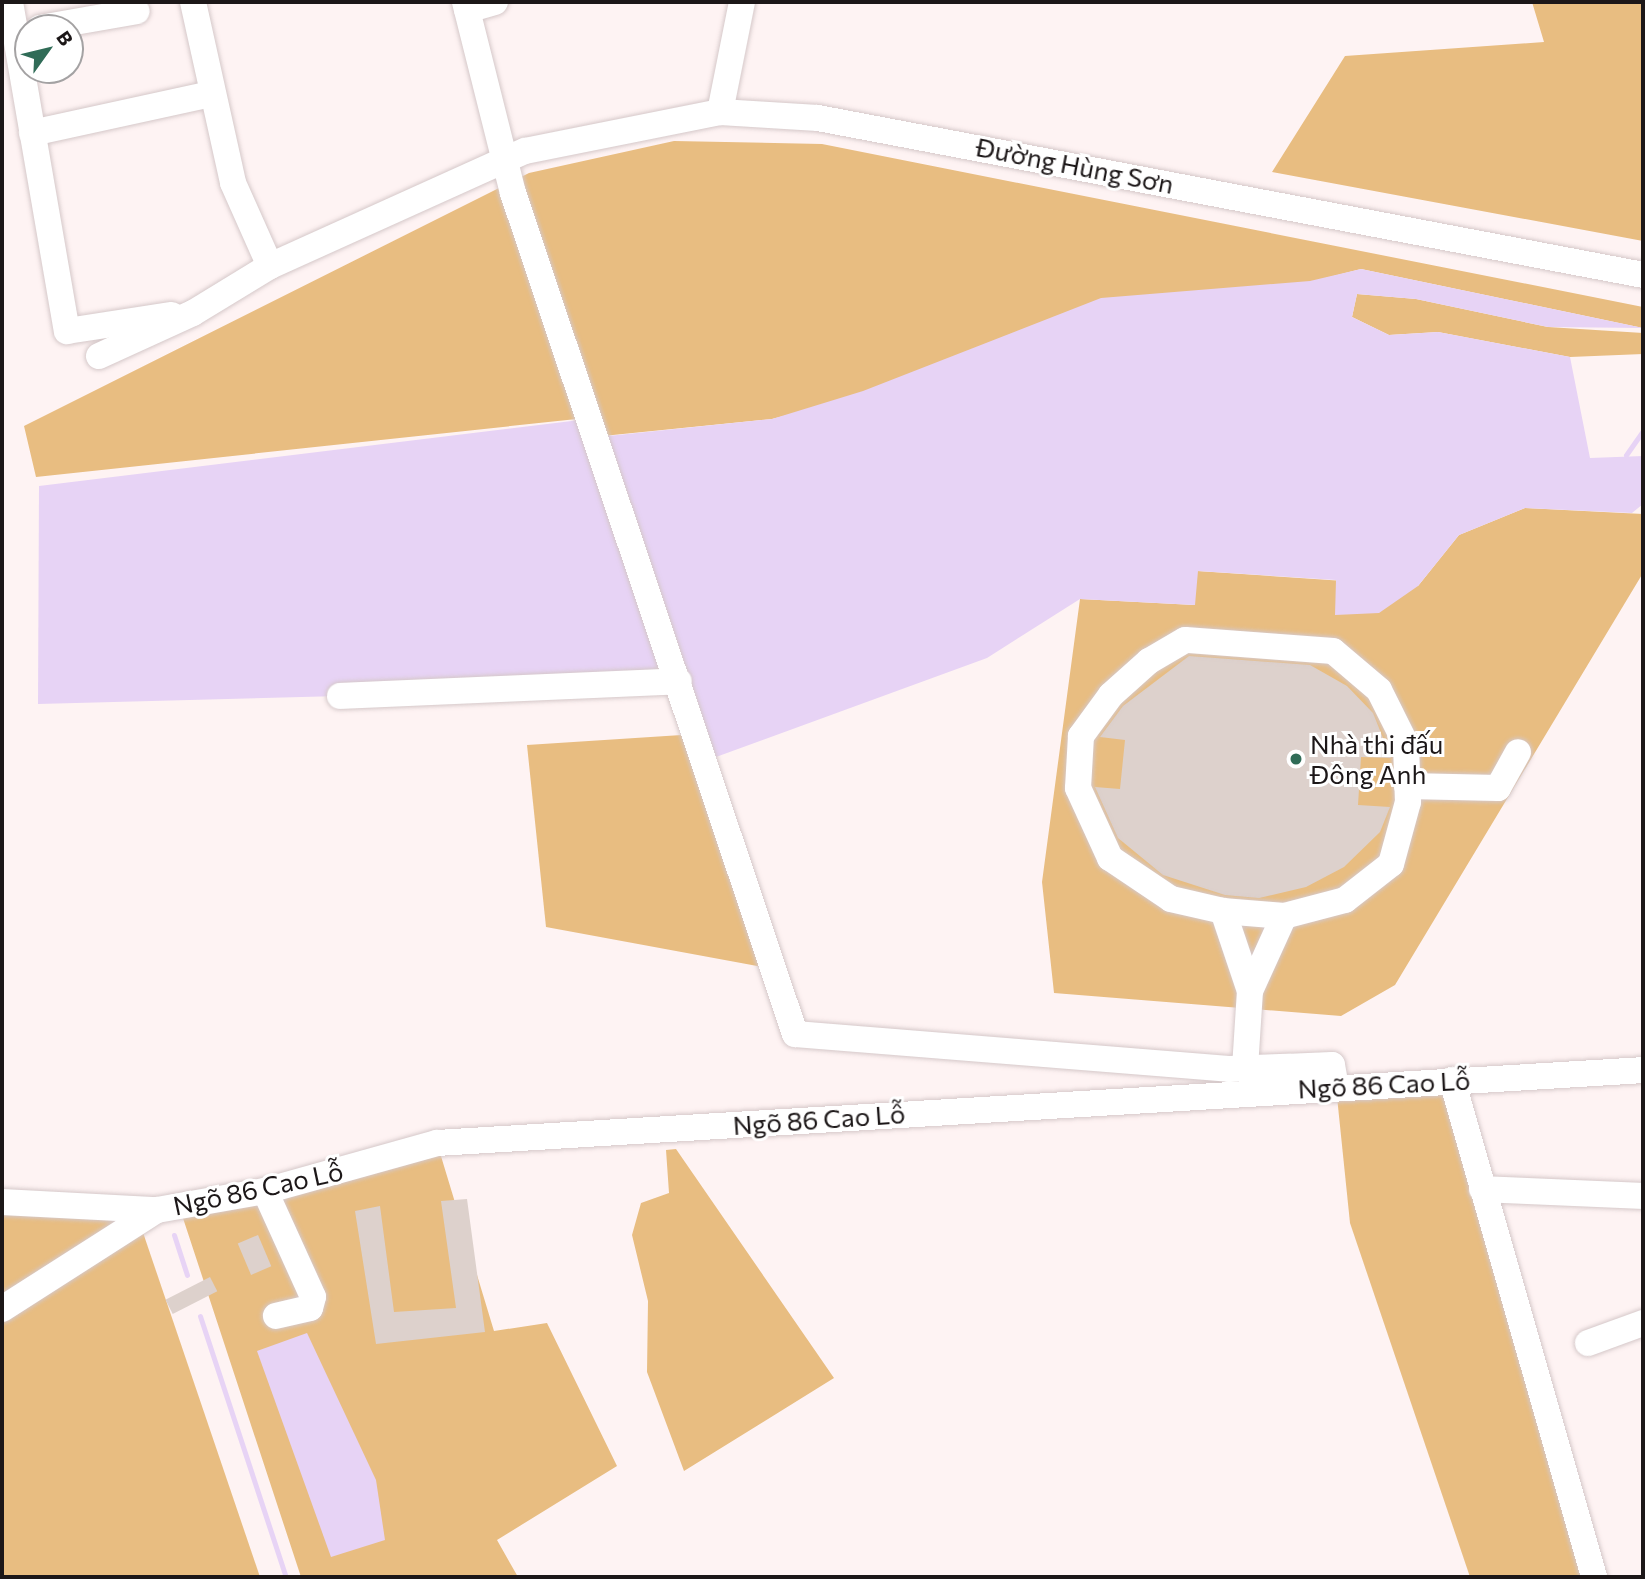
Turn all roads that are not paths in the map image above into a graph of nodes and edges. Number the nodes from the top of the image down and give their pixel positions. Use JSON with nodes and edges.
{"nodes":[{"id":1,"x":193,"y":2,"type":"edge"},
{"id":2,"x":495,"y":2,"type":"edge"},
{"id":3,"x":742,"y":2,"type":"edge"},
{"id":4,"x":466,"y":6,"type":"edge"},
{"id":5,"x":137,"y":10,"type":"dead end"},
{"id":6,"x":84,"y":20,"type":"edge"},
{"id":7,"x":27,"y":84,"type":"edge"},
{"id":8,"x":211,"y":94,"type":"junction"},
{"id":9,"x":720,"y":111,"type":"junction"},
{"id":10,"x":32,"y":133,"type":"junction"},
{"id":11,"x":506,"y":159,"type":"junction"},
{"id":12,"x":270,"y":266,"type":"junction"},
{"id":13,"x":1643,"y":275,"type":"edge"},
{"id":14,"x":193,"y":313,"type":"junction"},
{"id":15,"x":99,"y":356,"type":"dead end"},
{"id":16,"x":679,"y":681,"type":"junction"},
{"id":17,"x":340,"y":695,"type":"dead end"},
{"id":18,"x":1518,"y":752,"type":"dead end"},
{"id":19,"x":1408,"y":786,"type":"junction"},
{"id":20,"x":1223,"y":911,"type":"junction"},
{"id":21,"x":1283,"y":916,"type":"junction"},
{"id":22,"x":1250,"y":990,"type":"junction"},
{"id":23,"x":1245,"y":1068,"type":"junction"},
{"id":24,"x":1643,"y":1070,"type":"edge"},
{"id":25,"x":1452,"y":1080,"type":"junction"},
{"id":26,"x":1336,"y":1087,"type":"junction"},
{"id":27,"x":1482,"y":1189,"type":"junction"},
{"id":28,"x":265,"y":1191,"type":"junction"},
{"id":29,"x":1643,"y":1196,"type":"edge"},
{"id":30,"x":2,"y":1202,"type":"edge"},
{"id":31,"x":157,"y":1210,"type":"junction"},
{"id":32,"x":2,"y":1309,"type":"edge"},
{"id":33,"x":276,"y":1317,"type":"dead end"},
{"id":34,"x":1643,"y":1324,"type":"edge"},
{"id":35,"x":1588,"y":1343,"type":"dead end"},
{"id":36,"x":1594,"y":1577,"type":"edge"}],
"edges":[{"from":1,"to":8,"type":"street"},
{"from":2,"to":4,"type":"street"},
{"from":3,"to":9,"type":"street"},
{"from":4,"to":11,"type":"street"},
{"from":5,"to":6,"type":"street"},
{"from":7,"to":10,"type":"street"},
{"from":8,"to":10,"type":"street"},
{"from":8,"to":12,"type":"street"},
{"from":9,"to":11,"type":"street","name":"Đường Hùng Sơn"},
{"from":9,"to":13,"type":"street","name":"Đường Hùng Sơn"},
{"from":10,"to":14,"type":"street"},
{"from":11,"to":12,"type":"street","name":"Đường Hùng Sơn"},
{"from":11,"to":16,"type":"street"},
{"from":12,"to":14,"type":"street","name":"Đường Hùng Sơn"},
{"from":14,"to":15,"type":"street","name":"Đường Hùng Sơn"},
{"from":16,"to":17,"type":"street"},
{"from":16,"to":23,"type":"street"},
{"from":18,"to":19,"type":"street"},
{"from":19,"to":20,"type":"street"},
{"from":19,"to":21,"type":"street"},
{"from":20,"to":21,"type":"street"},
{"from":20,"to":22,"type":"street"},
{"from":21,"to":22,"type":"street"},
{"from":22,"to":23,"type":"street"},
{"from":23,"to":26,"type":"street"},
{"from":24,"to":25,"type":"street","name":"Ngõ 86 Cao Lỗ"},
{"from":25,"to":26,"type":"street","name":"Ngõ 86 Cao Lỗ"},
{"from":25,"to":27,"type":"street"},
{"from":26,"to":28,"type":"street","name":"Ngõ 86 Cao Lỗ"},
{"from":27,"to":29,"type":"street"},
{"from":27,"to":36,"type":"street"},
{"from":28,"to":31,"type":"street","name":"Ngõ 86 Cao Lỗ"},
{"from":28,"to":33,"type":"street"},
{"from":30,"to":31,"type":"street","name":"Ngõ 86 Cao Lỗ"},
{"from":31,"to":32,"type":"street"},
{"from":34,"to":35,"type":"street"}]}
